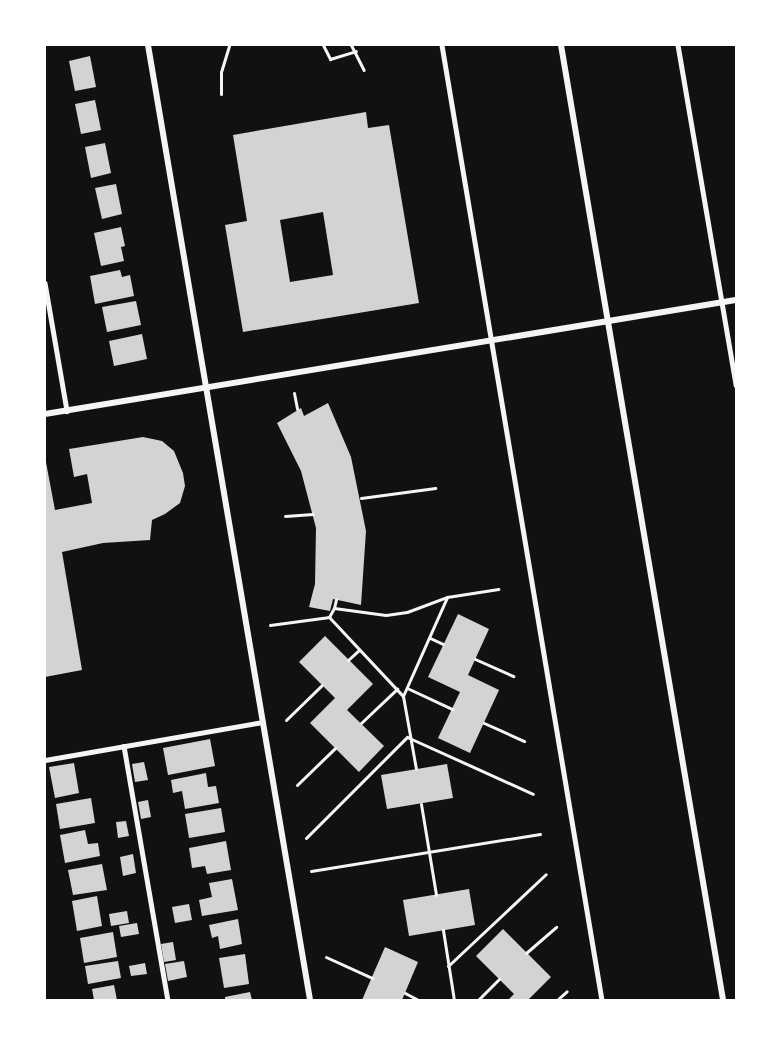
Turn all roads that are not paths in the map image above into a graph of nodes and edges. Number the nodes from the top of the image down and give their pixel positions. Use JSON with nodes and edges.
{"nodes":[{"id":1,"x":148,"y":45,"type":"edge"},
{"id":2,"x":442,"y":45,"type":"edge"},
{"id":3,"x":561,"y":45,"type":"edge"},
{"id":4,"x":678,"y":45,"type":"edge"},
{"id":5,"x":45,"y":283,"type":"edge"},
{"id":6,"x":736,"y":300,"type":"edge"},
{"id":7,"x":722,"y":302,"type":"junction"},
{"id":8,"x":608,"y":320,"type":"junction"},
{"id":9,"x":492,"y":340,"type":"junction"},
{"id":10,"x":736,"y":385,"type":"edge"},
{"id":11,"x":206,"y":387,"type":"junction"},
{"id":12,"x":67,"y":411,"type":"junction"},
{"id":13,"x":45,"y":414,"type":"edge"},
{"id":14,"x":263,"y":722,"type":"junction"},
{"id":15,"x":124,"y":746,"type":"junction"},
{"id":16,"x":45,"y":760,"type":"edge"},
{"id":17,"x":168,"y":1000,"type":"edge"},
{"id":18,"x":310,"y":1000,"type":"edge"},
{"id":19,"x":602,"y":1000,"type":"edge"},
{"id":20,"x":723,"y":1000,"type":"edge"}],
"edges":[{"from":1,"to":11,"type":"street"},
{"from":2,"to":9,"type":"lane"},
{"from":3,"to":8,"type":"street"},
{"from":4,"to":7,"type":"lane"},
{"from":5,"to":12,"type":"lane"},
{"from":6,"to":7,"type":"street"},
{"from":7,"to":8,"type":"street"},
{"from":7,"to":10,"type":"lane"},
{"from":8,"to":9,"type":"street"},
{"from":8,"to":20,"type":"street"},
{"from":9,"to":11,"type":"street"},
{"from":9,"to":19,"type":"lane"},
{"from":11,"to":12,"type":"street"},
{"from":11,"to":14,"type":"street"},
{"from":12,"to":13,"type":"street"},
{"from":14,"to":15,"type":"lane"},
{"from":14,"to":18,"type":"street"},
{"from":15,"to":16,"type":"lane"},
{"from":15,"to":17,"type":"lane"}]}
